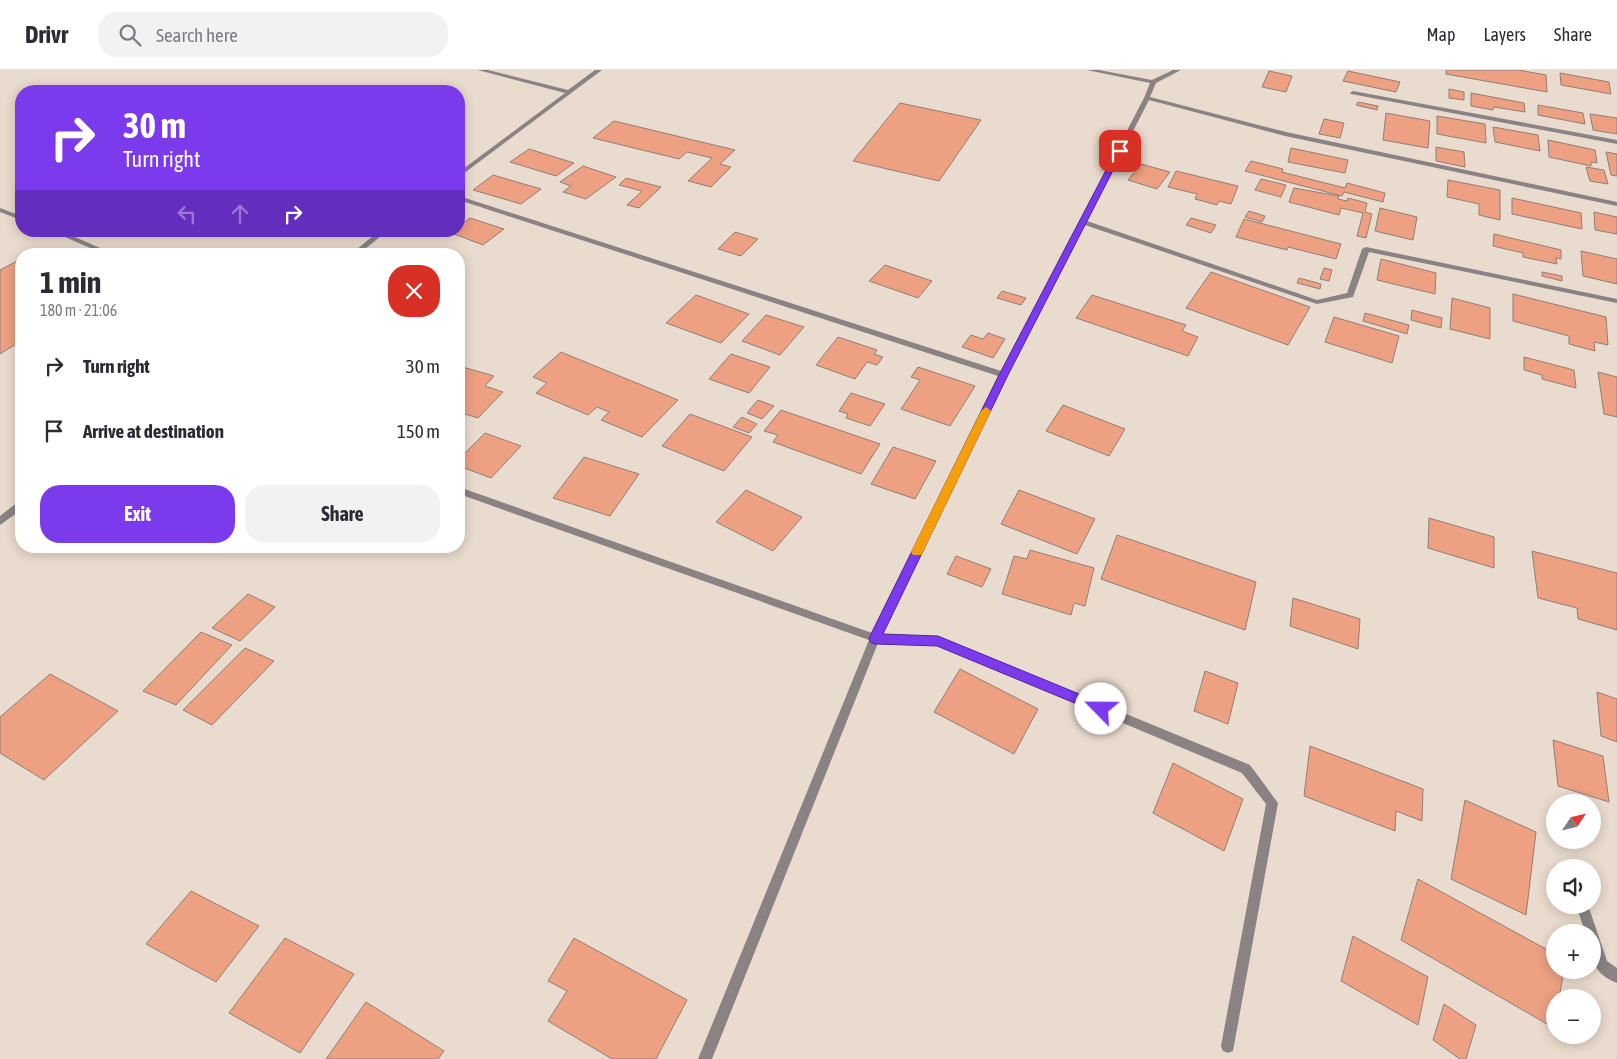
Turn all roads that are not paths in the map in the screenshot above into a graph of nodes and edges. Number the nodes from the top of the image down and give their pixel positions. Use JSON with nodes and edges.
{"nodes":[{"id":1,"x":481,"y":70,"type":"edge"},
{"id":2,"x":598,"y":70,"type":"edge"},
{"id":3,"x":1090,"y":70,"type":"edge"},
{"id":4,"x":1178,"y":70,"type":"edge"},
{"id":5,"x":1152,"y":82,"type":"junction"},
{"id":6,"x":568,"y":92,"type":"junction"},
{"id":7,"x":1353,"y":93,"type":"dead end"},
{"id":8,"x":1147,"y":98,"type":"junction"},
{"id":9,"x":1617,"y":142,"type":"edge"},
{"id":10,"x":465,"y":170,"type":"edge"},
{"id":11,"x":465,"y":200,"type":"edge"},
{"id":12,"x":1617,"y":204,"type":"edge"},
{"id":13,"x":0,"y":210,"type":"edge"},
{"id":14,"x":15,"y":216,"type":"edge"},
{"id":15,"x":1083,"y":222,"type":"junction"},
{"id":16,"x":69,"y":237,"type":"edge"},
{"id":17,"x":376,"y":237,"type":"edge"},
{"id":18,"x":96,"y":248,"type":"edge"},
{"id":19,"x":362,"y":248,"type":"edge"},
{"id":20,"x":1617,"y":301,"type":"edge"},
{"id":21,"x":1003,"y":375,"type":"junction"},
{"id":22,"x":465,"y":492,"type":"edge"},
{"id":23,"x":15,"y":510,"type":"edge"},
{"id":24,"x":0,"y":521,"type":"edge"},
{"id":25,"x":875,"y":638,"type":"junction"},
{"id":26,"x":1601,"y":963,"type":"edge"},
{"id":27,"x":1617,"y":976,"type":"edge"},
{"id":28,"x":1228,"y":1046,"type":"dead end"},
{"id":29,"x":705,"y":1059,"type":"edge"}],
"edges":[{"from":1,"to":6,"type":"street"},
{"from":2,"to":6,"type":"street"},
{"from":3,"to":5,"type":"street"},
{"from":4,"to":5,"type":"street"},
{"from":5,"to":8,"type":"street"},
{"from":6,"to":10,"type":"street"},
{"from":7,"to":9,"type":"street"},
{"from":8,"to":12,"type":"street"},
{"from":8,"to":15,"type":"street"},
{"from":11,"to":21,"type":"street"},
{"from":13,"to":14,"type":"street"},
{"from":15,"to":20,"type":"street"},
{"from":15,"to":21,"type":"street"},
{"from":16,"to":18,"type":"street"},
{"from":17,"to":19,"type":"street"},
{"from":21,"to":25,"type":"street"},
{"from":22,"to":25,"type":"street"},
{"from":23,"to":24,"type":"street"},
{"from":25,"to":28,"type":"street"},
{"from":25,"to":29,"type":"street"},
{"from":26,"to":27,"type":"street"}]}
